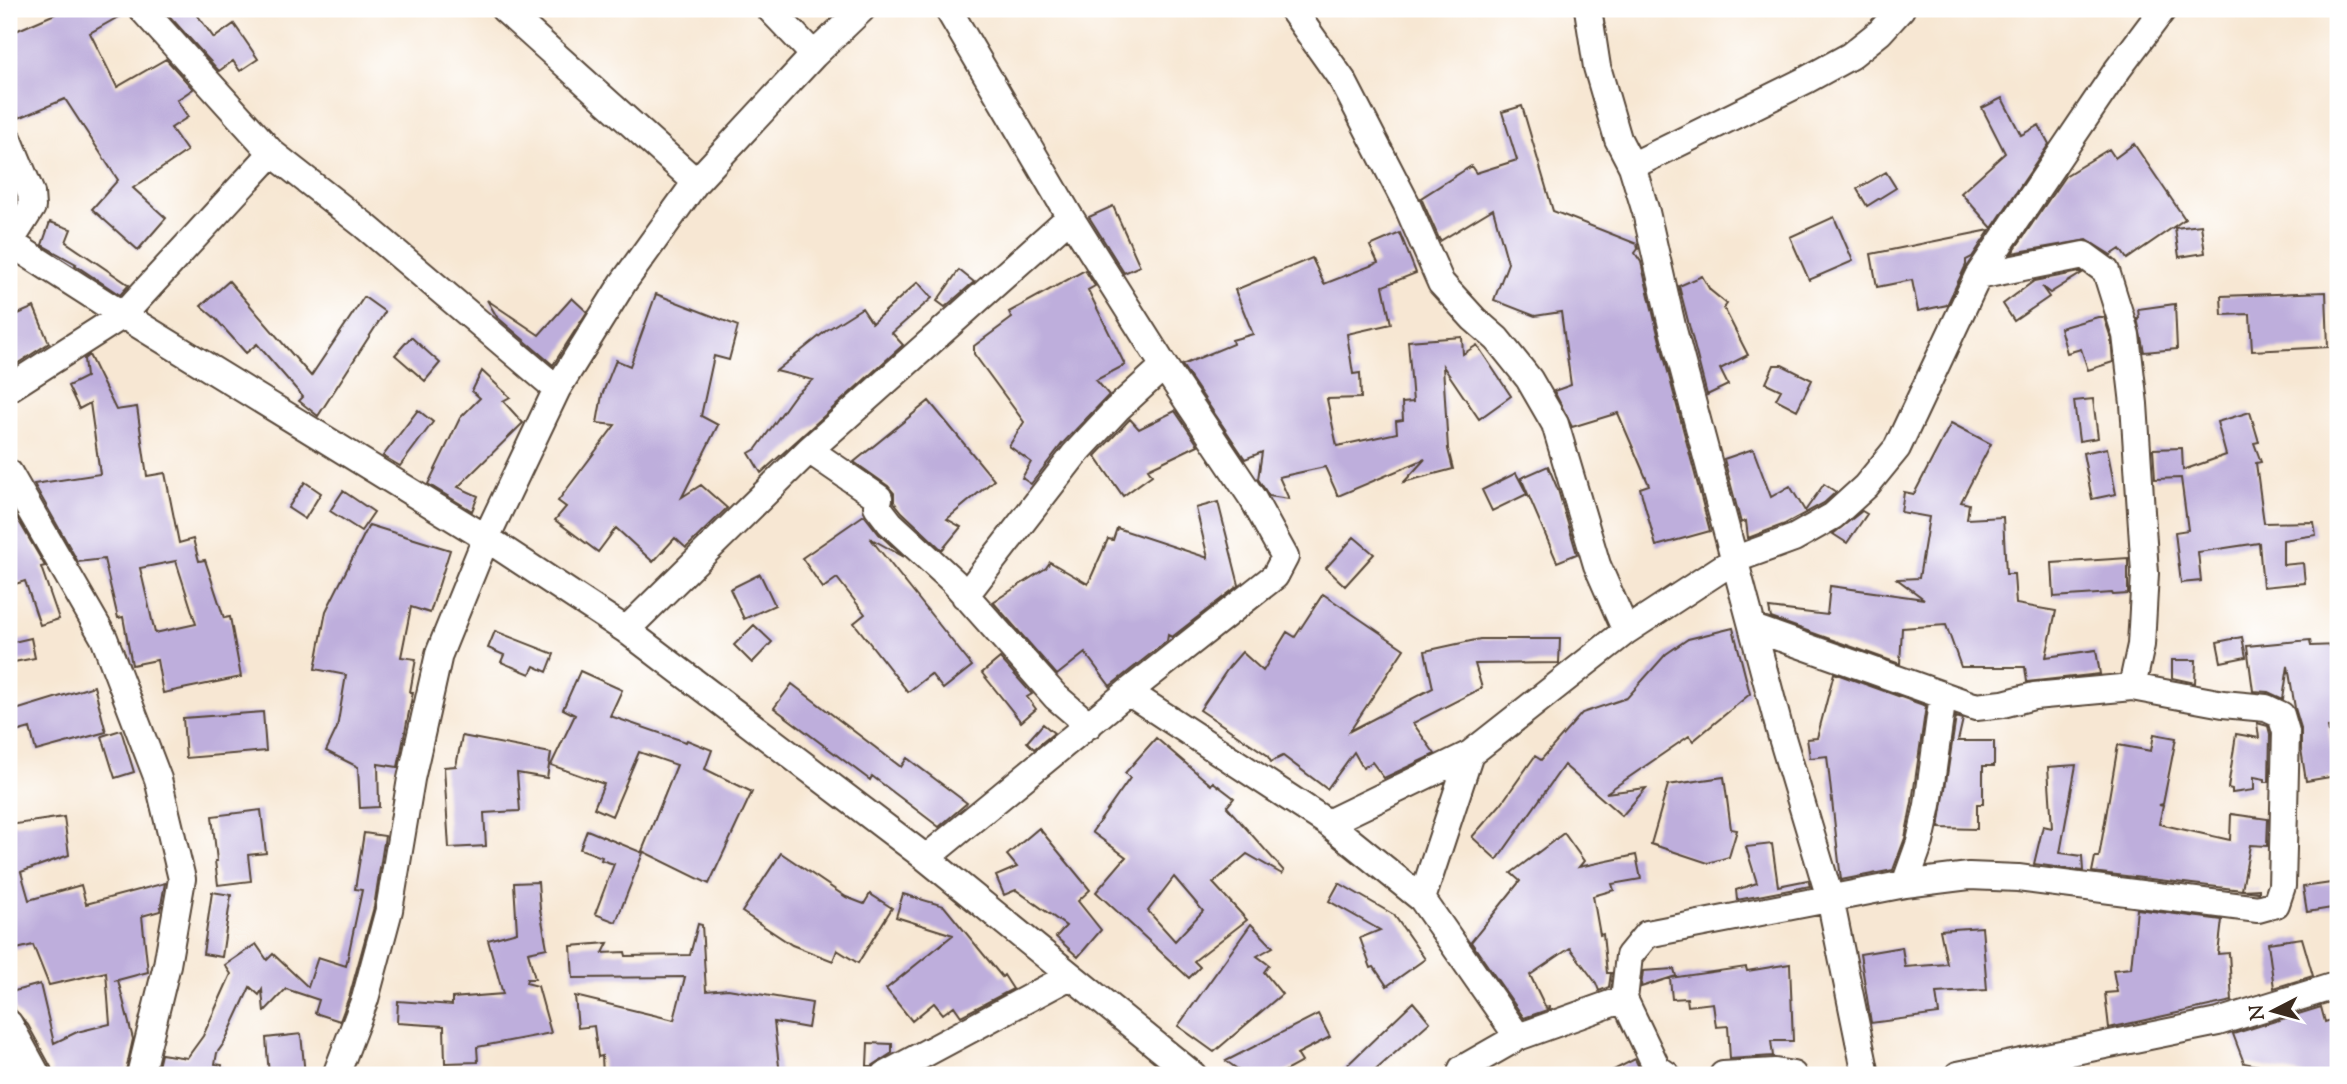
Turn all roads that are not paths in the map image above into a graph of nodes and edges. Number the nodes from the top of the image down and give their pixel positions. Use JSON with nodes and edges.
{"nodes":[{"id":1,"x":142,"y":9,"type":"edge"},
{"id":2,"x":504,"y":9,"type":"edge"},
{"id":3,"x":770,"y":9,"type":"edge"},
{"id":4,"x":862,"y":9,"type":"edge"},
{"id":5,"x":948,"y":9,"type":"edge"},
{"id":6,"x":1292,"y":9,"type":"edge"},
{"id":7,"x":1588,"y":9,"type":"edge"},
{"id":8,"x":1901,"y":9,"type":"edge"},
{"id":9,"x":2163,"y":9,"type":"edge"},
{"id":10,"x":814,"y":55,"type":"junction"},
{"id":11,"x":9,"y":140,"type":"edge"},
{"id":12,"x":272,"y":153,"type":"junction"},
{"id":13,"x":1632,"y":166,"type":"junction"},
{"id":14,"x":696,"y":182,"type":"junction"},
{"id":15,"x":1070,"y":217,"type":"junction"},
{"id":16,"x":9,"y":242,"type":"edge"},
{"id":17,"x":1978,"y":276,"type":"junction"},
{"id":18,"x":123,"y":315,"type":"junction"},
{"id":19,"x":1164,"y":366,"type":"junction"},
{"id":20,"x":9,"y":388,"type":"edge"},
{"id":21,"x":557,"y":388,"type":"junction"},
{"id":22,"x":809,"y":450,"type":"junction"},
{"id":23,"x":9,"y":473,"type":"edge"},
{"id":24,"x":486,"y":538,"type":"junction"},
{"id":25,"x":1736,"y":559,"type":"junction"},
{"id":26,"x":965,"y":596,"type":"junction"},
{"id":27,"x":1753,"y":628,"type":"junction"},
{"id":28,"x":626,"y":630,"type":"junction"},
{"id":29,"x":1626,"y":631,"type":"junction"},
{"id":30,"x":2132,"y":687,"type":"junction"},
{"id":31,"x":1128,"y":692,"type":"junction"},
{"id":32,"x":1943,"y":695,"type":"junction"},
{"id":33,"x":1089,"y":725,"type":"junction"},
{"id":34,"x":1470,"y":754,"type":"junction"},
{"id":35,"x":1328,"y":823,"type":"junction"},
{"id":36,"x":926,"y":858,"type":"junction"},
{"id":37,"x":1905,"y":884,"type":"junction"},
{"id":38,"x":1830,"y":898,"type":"junction"},
{"id":39,"x":1422,"y":899,"type":"junction"},
{"id":40,"x":1070,"y":976,"type":"junction"},
{"id":41,"x":2338,"y":985,"type":"edge"},
{"id":42,"x":1624,"y":999,"type":"junction"},
{"id":43,"x":9,"y":1024,"type":"edge"},
{"id":44,"x":1518,"y":1037,"type":"junction"},
{"id":45,"x":1462,"y":1069,"type":"dead end"},
{"id":46,"x":37,"y":1075,"type":"edge"},
{"id":47,"x":140,"y":1075,"type":"edge"},
{"id":48,"x":336,"y":1075,"type":"edge"},
{"id":49,"x":885,"y":1075,"type":"edge"},
{"id":50,"x":1193,"y":1075,"type":"edge"},
{"id":51,"x":1667,"y":1075,"type":"edge"},
{"id":52,"x":1723,"y":1075,"type":"edge"},
{"id":53,"x":1793,"y":1075,"type":"edge"},
{"id":54,"x":1866,"y":1075,"type":"edge"},
{"id":55,"x":1958,"y":1075,"type":"edge"}],
"edges":[{"from":1,"to":12,"type":"street"},
{"from":2,"to":14,"type":"street"},
{"from":3,"to":10,"type":"street"},
{"from":4,"to":10,"type":"street"},
{"from":5,"to":15,"type":"street"},
{"from":6,"to":29,"type":"street"},
{"from":7,"to":13,"type":"street"},
{"from":8,"to":13,"type":"street"},
{"from":9,"to":17,"type":"street"},
{"from":10,"to":14,"type":"street"},
{"from":11,"to":16,"type":"street"},
{"from":12,"to":18,"type":"street"},
{"from":12,"to":21,"type":"street"},
{"from":13,"to":25,"type":"street"},
{"from":14,"to":21,"type":"street"},
{"from":15,"to":19,"type":"street"},
{"from":15,"to":22,"type":"street"},
{"from":16,"to":18,"type":"street"},
{"from":17,"to":25,"type":"street"},
{"from":17,"to":30,"type":"street"},
{"from":18,"to":20,"type":"street"},
{"from":18,"to":24,"type":"street"},
{"from":19,"to":26,"type":"street"},
{"from":19,"to":31,"type":"street"},
{"from":21,"to":24,"type":"street"},
{"from":22,"to":26,"type":"street"},
{"from":22,"to":28,"type":"street"},
{"from":23,"to":47,"type":"street"},
{"from":24,"to":28,"type":"street"},
{"from":24,"to":48,"type":"street"},
{"from":25,"to":27,"type":"street"},
{"from":25,"to":29,"type":"street"},
{"from":26,"to":33,"type":"street"},
{"from":27,"to":32,"type":"street"},
{"from":27,"to":38,"type":"street"},
{"from":28,"to":36,"type":"street"},
{"from":29,"to":34,"type":"street"},
{"from":30,"to":32,"type":"street"},
{"from":30,"to":37,"type":"street"},
{"from":31,"to":33,"type":"street"},
{"from":31,"to":35,"type":"street"},
{"from":32,"to":37,"type":"street"},
{"from":33,"to":36,"type":"street"},
{"from":34,"to":35,"type":"street"},
{"from":34,"to":39,"type":"street"},
{"from":35,"to":39,"type":"street"},
{"from":36,"to":40,"type":"street"},
{"from":37,"to":38,"type":"street"},
{"from":38,"to":42,"type":"street"},
{"from":38,"to":54,"type":"street"},
{"from":39,"to":44,"type":"street"},
{"from":40,"to":49,"type":"street"},
{"from":40,"to":50,"type":"street"},
{"from":41,"to":55,"type":"street"},
{"from":42,"to":44,"type":"street"},
{"from":42,"to":51,"type":"street"},
{"from":43,"to":46,"type":"street"},
{"from":44,"to":45,"type":"street"},
{"from":52,"to":53,"type":"street"}]}
